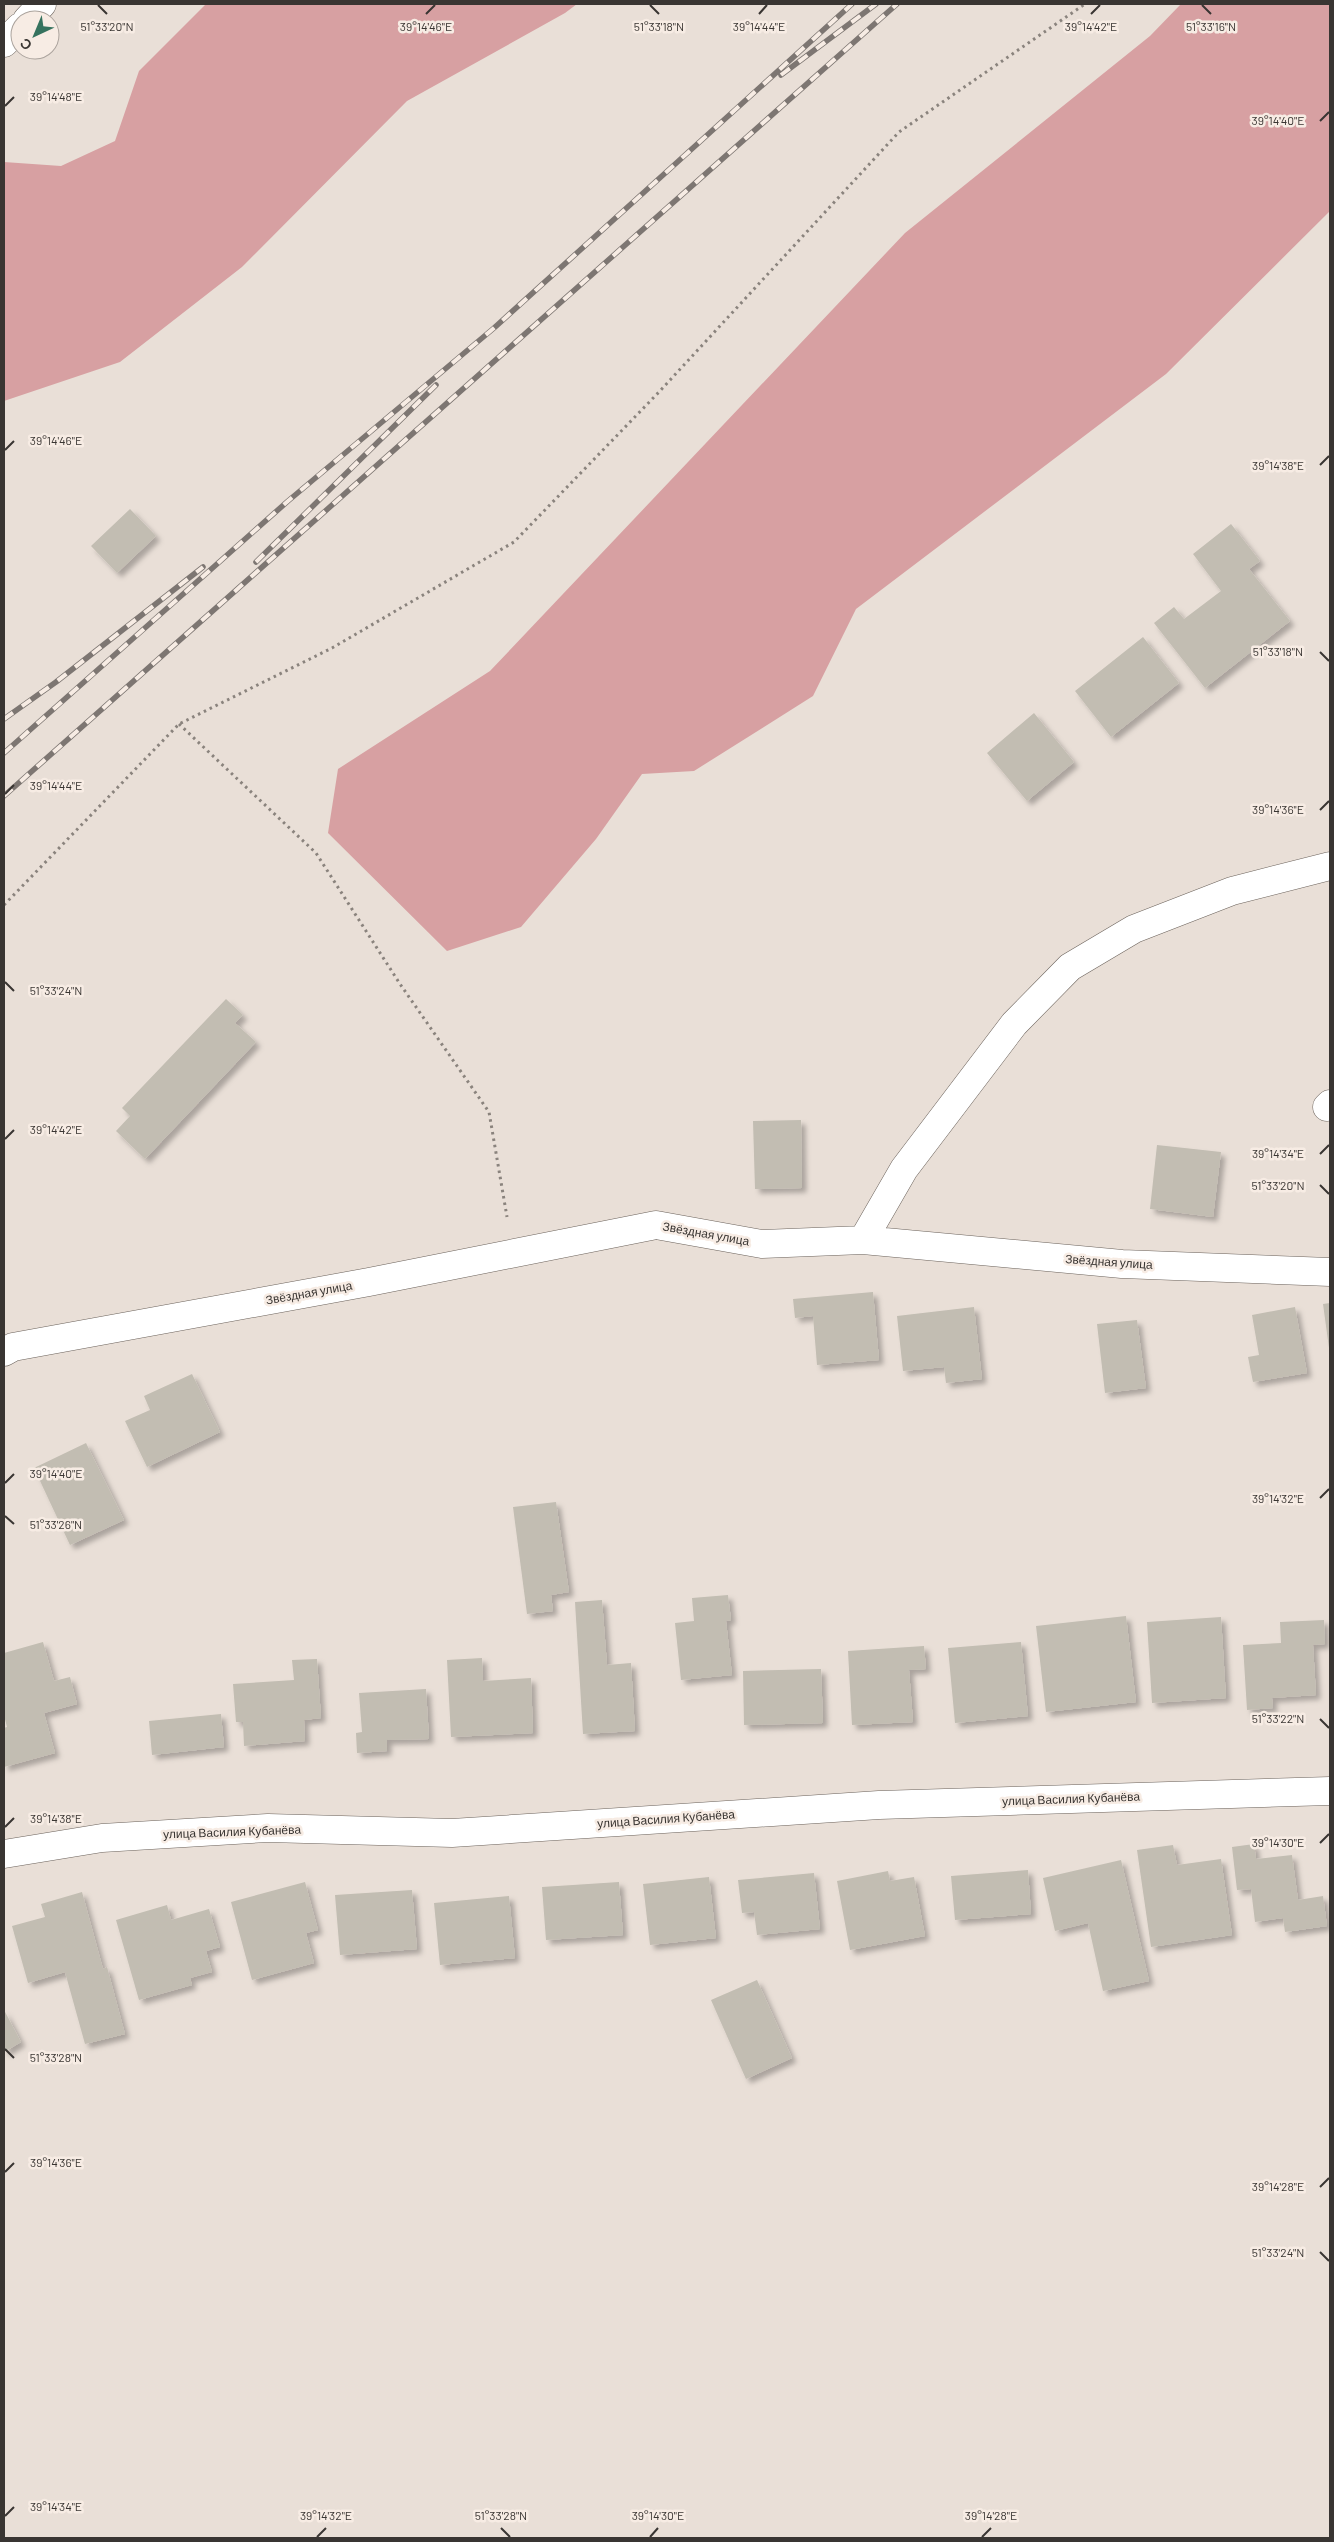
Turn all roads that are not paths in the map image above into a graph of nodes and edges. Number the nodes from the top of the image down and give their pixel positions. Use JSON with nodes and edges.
{"nodes":[{"id":1,"x":1330,"y":866,"type":"edge"},
{"id":2,"x":862,"y":1240,"type":"junction"},
{"id":3,"x":1330,"y":1272,"type":"edge"},
{"id":4,"x":4,"y":1352,"type":"edge"},
{"id":5,"x":1330,"y":1791,"type":"edge"},
{"id":6,"x":4,"y":1854,"type":"edge"}],
"edges":[{"from":1,"to":2,"type":"street"},
{"from":2,"to":3,"type":"street","name":"Звёздная улица"},
{"from":2,"to":4,"type":"street","name":"Звёздная улица"},
{"from":5,"to":6,"type":"street","name":"улица Василия Кубанёва"}]}
